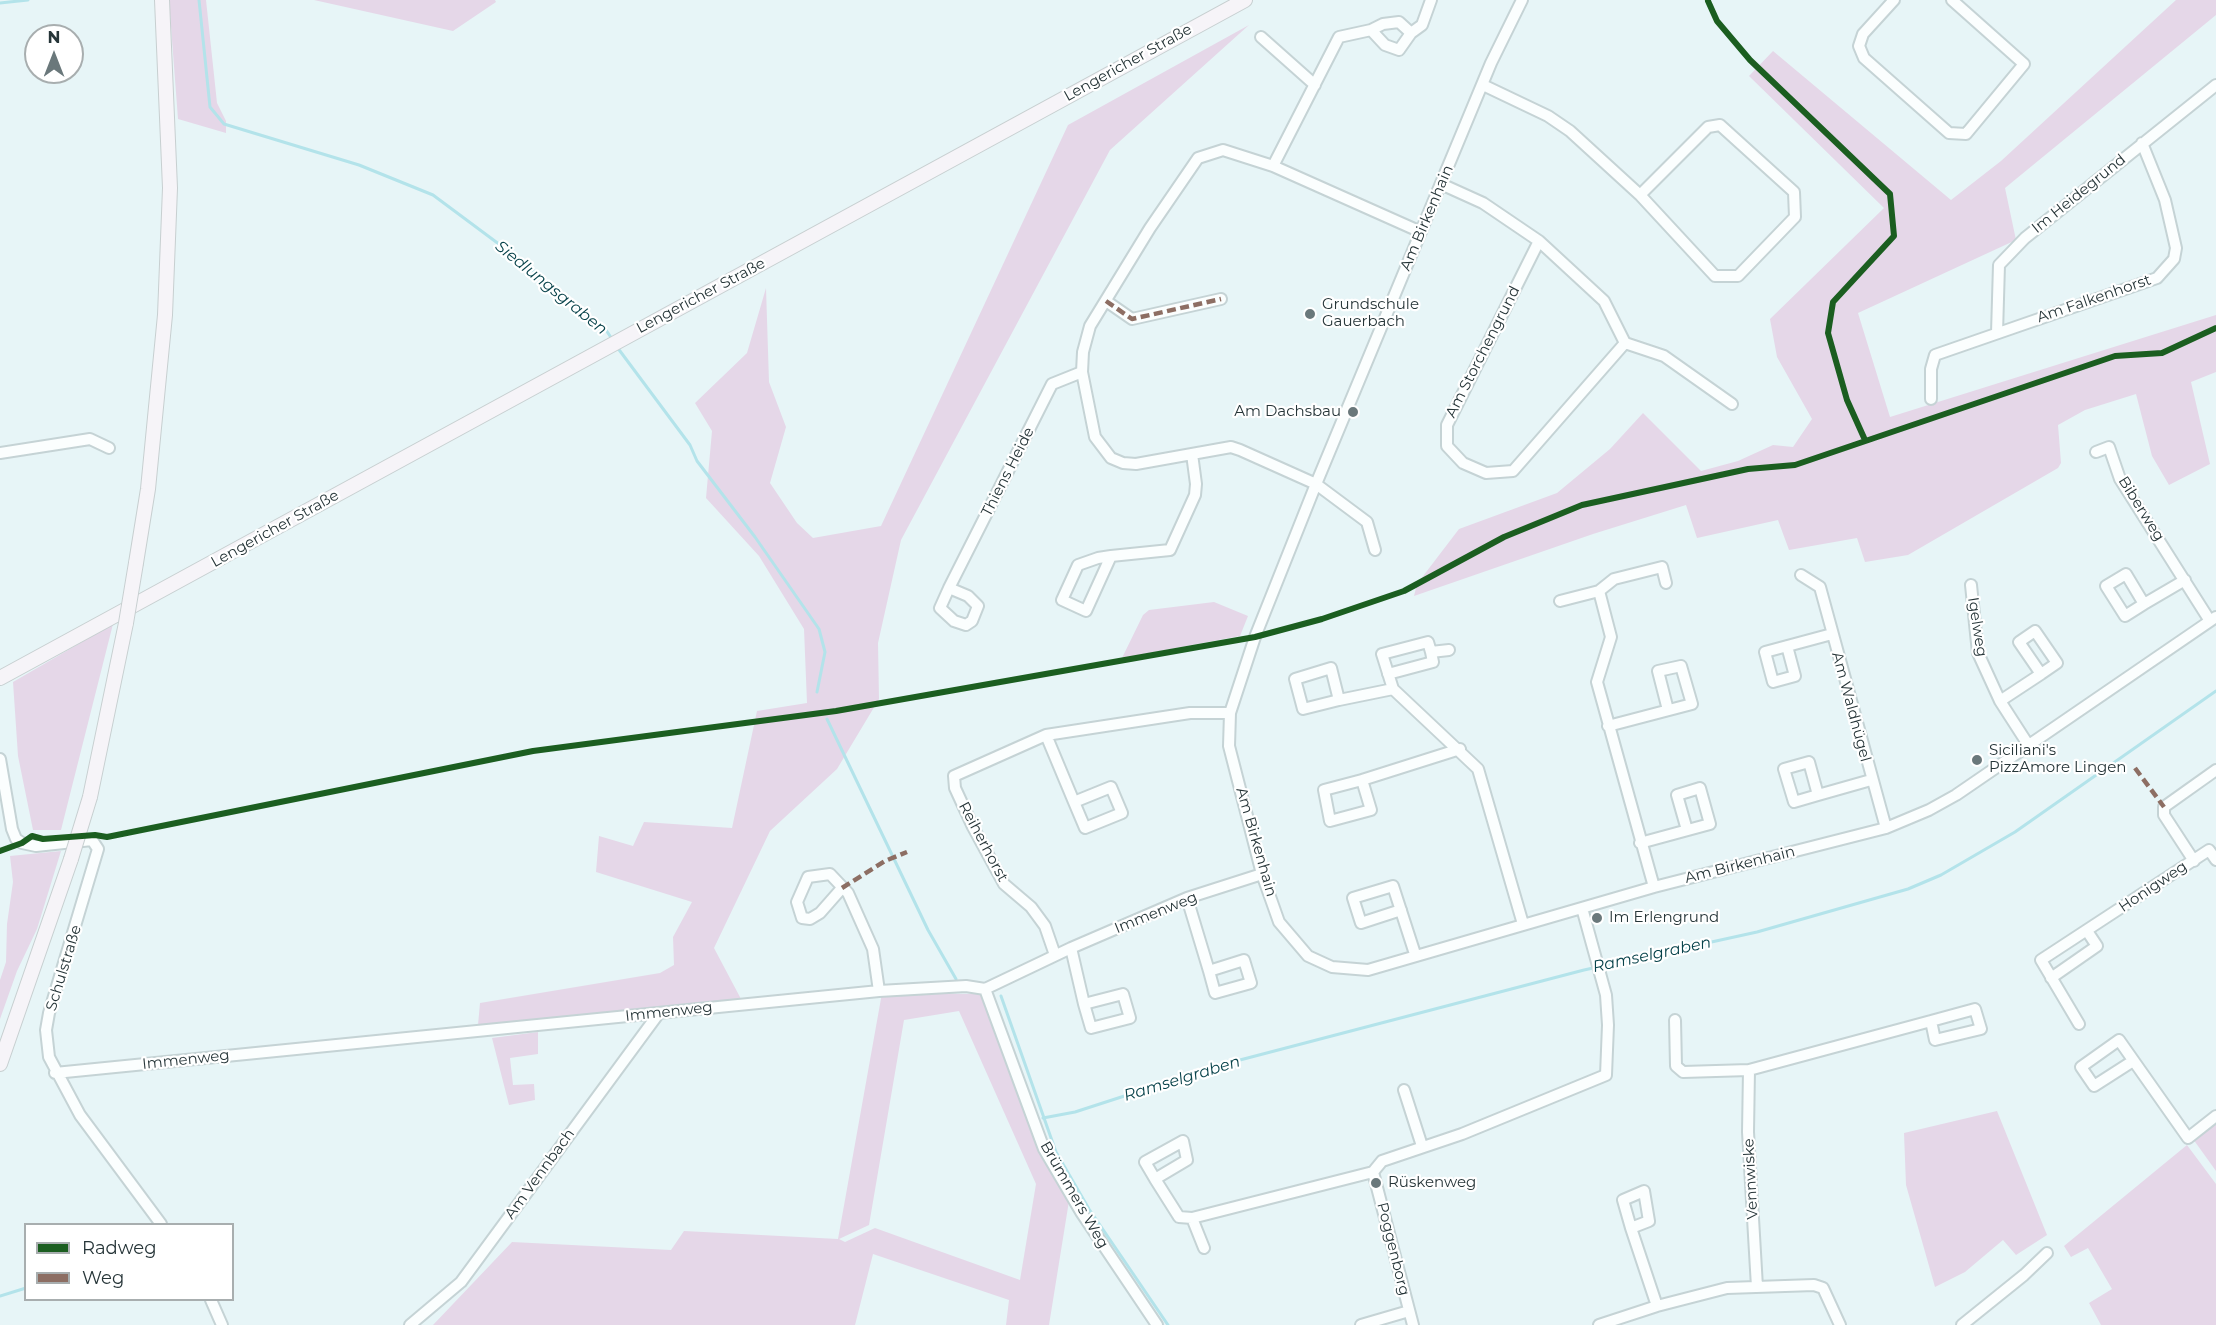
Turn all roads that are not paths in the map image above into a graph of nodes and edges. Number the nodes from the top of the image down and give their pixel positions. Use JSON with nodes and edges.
{"nodes":[{"id":1,"x":162,"y":0,"type":"edge"},
{"id":2,"x":1245,"y":0,"type":"edge"},
{"id":3,"x":1431,"y":0,"type":"edge"},
{"id":4,"x":1521,"y":0,"type":"edge"},
{"id":5,"x":1894,"y":0,"type":"edge"},
{"id":6,"x":1952,"y":0,"type":"edge"},
{"id":7,"x":1371,"y":30,"type":"junction"},
{"id":8,"x":1411,"y":33,"type":"junction"},
{"id":9,"x":1261,"y":37,"type":"dead end"},
{"id":10,"x":1315,"y":85,"type":"junction"},
{"id":11,"x":1483,"y":85,"type":"junction"},
{"id":12,"x":2216,"y":85,"type":"edge"},
{"id":13,"x":2142,"y":143,"type":"junction"},
{"id":14,"x":1272,"y":166,"type":"junction"},
{"id":15,"x":1441,"y":184,"type":"junction"},
{"id":16,"x":1640,"y":195,"type":"junction"},
{"id":17,"x":1421,"y":232,"type":"junction"},
{"id":18,"x":1539,"y":241,"type":"junction"},
{"id":19,"x":1221,"y":299,"type":"dead end"},
{"id":20,"x":1106,"y":301,"type":"junction"},
{"id":21,"x":1997,"y":333,"type":"junction"},
{"id":22,"x":1625,"y":343,"type":"junction"},
{"id":23,"x":1082,"y":372,"type":"junction"},
{"id":24,"x":1931,"y":399,"type":"dead end"},
{"id":25,"x":1732,"y":404,"type":"dead end"},
{"id":26,"x":109,"y":448,"type":"dead end"},
{"id":27,"x":2096,"y":452,"type":"dead end"},
{"id":28,"x":0,"y":453,"type":"edge"},
{"id":29,"x":1192,"y":454,"type":"junction"},
{"id":30,"x":1316,"y":484,"type":"junction"},
{"id":31,"x":1375,"y":550,"type":"dead end"},
{"id":32,"x":1111,"y":556,"type":"junction"},
{"id":33,"x":1801,"y":575,"type":"dead end"},
{"id":34,"x":2185,"y":579,"type":"junction"},
{"id":35,"x":1666,"y":583,"type":"dead end"},
{"id":36,"x":1971,"y":585,"type":"dead end"},
{"id":37,"x":949,"y":588,"type":"dead end"},
{"id":38,"x":1599,"y":591,"type":"junction"},
{"id":39,"x":1560,"y":600,"type":"dead end"},
{"id":40,"x":2144,"y":604,"type":"dead end"},
{"id":41,"x":2213,"y":619,"type":"edge"},
{"id":42,"x":1832,"y":634,"type":"junction"},
{"id":43,"x":1787,"y":646,"type":"dead end"},
{"id":44,"x":1449,"y":650,"type":"dead end"},
{"id":45,"x":1431,"y":652,"type":"junction"},
{"id":46,"x":1388,"y":674,"type":"junction"},
{"id":47,"x":2041,"y":674,"type":"dead end"},
{"id":48,"x":0,"y":678,"type":"edge"},
{"id":49,"x":1393,"y":689,"type":"junction"},
{"id":50,"x":1339,"y":700,"type":"junction"},
{"id":51,"x":2000,"y":701,"type":"junction"},
{"id":52,"x":1668,"y":710,"type":"dead end"},
{"id":53,"x":1230,"y":713,"type":"junction"},
{"id":54,"x":1608,"y":726,"type":"junction"},
{"id":55,"x":1046,"y":735,"type":"junction"},
{"id":56,"x":2029,"y":746,"type":"junction"},
{"id":57,"x":1460,"y":749,"type":"junction"},
{"id":58,"x":0,"y":759,"type":"edge"},
{"id":59,"x":2216,"y":770,"type":"edge"},
{"id":60,"x":1362,"y":780,"type":"junction"},
{"id":61,"x":1871,"y":780,"type":"junction"},
{"id":62,"x":1818,"y":795,"type":"dead end"},
{"id":63,"x":1074,"y":802,"type":"junction"},
{"id":64,"x":1886,"y":828,"type":"junction"},
{"id":65,"x":1686,"y":830,"type":"dead end"},
{"id":66,"x":1640,"y":843,"type":"junction"},
{"id":67,"x":2216,"y":860,"type":"edge"},
{"id":68,"x":2194,"y":861,"type":"junction"},
{"id":69,"x":1262,"y":874,"type":"junction"},
{"id":70,"x":1654,"y":887,"type":"junction"},
{"id":71,"x":842,"y":888,"type":"junction"},
{"id":72,"x":1187,"y":898,"type":"junction"},
{"id":73,"x":1582,"y":908,"type":"junction"},
{"id":74,"x":1401,"y":910,"type":"junction"},
{"id":75,"x":1523,"y":924,"type":"junction"},
{"id":76,"x":2087,"y":931,"type":"junction"},
{"id":77,"x":1071,"y":948,"type":"junction"},
{"id":78,"x":1415,"y":954,"type":"junction"},
{"id":79,"x":1054,"y":955,"type":"junction"},
{"id":80,"x":1209,"y":971,"type":"dead end"},
{"id":81,"x":2051,"y":978,"type":"junction"},
{"id":82,"x":984,"y":989,"type":"junction"},
{"id":83,"x":879,"y":992,"type":"junction"},
{"id":84,"x":1084,"y":1004,"type":"dead end"},
{"id":85,"x":659,"y":1013,"type":"junction"},
{"id":86,"x":1675,"y":1020,"type":"dead end"},
{"id":87,"x":1930,"y":1021,"type":"junction"},
{"id":88,"x":2079,"y":1024,"type":"dead end"},
{"id":89,"x":2133,"y":1061,"type":"junction"},
{"id":90,"x":0,"y":1064,"type":"edge"},
{"id":91,"x":1749,"y":1070,"type":"junction"},
{"id":92,"x":55,"y":1073,"type":"junction"},
{"id":93,"x":1404,"y":1090,"type":"dead end"},
{"id":94,"x":2216,"y":1116,"type":"edge"},
{"id":95,"x":1422,"y":1146,"type":"junction"},
{"id":96,"x":1373,"y":1172,"type":"junction"},
{"id":97,"x":1155,"y":1179,"type":"dead end"},
{"id":98,"x":1192,"y":1218,"type":"junction"},
{"id":99,"x":159,"y":1223,"type":"edge"},
{"id":100,"x":1631,"y":1228,"type":"dead end"},
{"id":101,"x":1204,"y":1248,"type":"dead end"},
{"id":102,"x":2047,"y":1253,"type":"dead end"},
{"id":103,"x":1757,"y":1287,"type":"junction"},
{"id":104,"x":212,"y":1301,"type":"edge"},
{"id":105,"x":1657,"y":1306,"type":"junction"},
{"id":106,"x":1409,"y":1311,"type":"junction"},
{"id":107,"x":222,"y":1325,"type":"edge"},
{"id":108,"x":410,"y":1325,"type":"edge"},
{"id":109,"x":1157,"y":1325,"type":"edge"},
{"id":110,"x":1361,"y":1325,"type":"edge"},
{"id":111,"x":1413,"y":1325,"type":"edge"},
{"id":112,"x":1599,"y":1325,"type":"edge"},
{"id":113,"x":1840,"y":1325,"type":"edge"},
{"id":114,"x":1962,"y":1325,"type":"edge"}],
"edges":[{"from":1,"to":90,"type":"main road","bridge":true},
{"from":2,"to":48,"type":"main road","name":"Lengericher Straße"},
{"from":3,"to":8,"type":"street"},
{"from":4,"to":11,"type":"street","name":"Am Birkenhain"},
{"from":5,"to":6,"type":"street"},
{"from":7,"to":8,"type":"street"},
{"from":7,"to":8,"type":"street"},
{"from":7,"to":10,"type":"street"},
{"from":9,"to":10,"type":"street"},
{"from":10,"to":14,"type":"street"},
{"from":11,"to":15,"type":"street","name":"Am Birkenhain"},
{"from":11,"to":16,"type":"street"},
{"from":12,"to":13,"type":"street","name":"Im Heidegrund"},
{"from":13,"to":21,"type":"street","name":"Im Heidegrund"},
{"from":13,"to":21,"type":"street","name":"Am Falkenhorst"},
{"from":14,"to":17,"type":"street"},
{"from":14,"to":20,"type":"street"},
{"from":15,"to":17,"type":"street","name":"Am Birkenhain"},
{"from":15,"to":18,"type":"street"},
{"from":16,"to":16,"type":"street"},
{"from":17,"to":30,"type":"street","name":"Am Birkenhain"},
{"from":18,"to":22,"type":"street"},
{"from":18,"to":22,"type":"street","name":"Am Storchengrund"},
{"from":19,"to":20,"type":"street"},
{"from":20,"to":23,"type":"street"},
{"from":21,"to":24,"type":"street","name":"Am Falkenhorst"},
{"from":22,"to":25,"type":"street"},
{"from":23,"to":29,"type":"street"},
{"from":23,"to":37,"type":"street","name":"Thiens Heide"},
{"from":26,"to":28,"type":"street"},
{"from":27,"to":34,"type":"street","name":"Biberweg"},
{"from":29,"to":30,"type":"street"},
{"from":29,"to":32,"type":"street"},
{"from":30,"to":31,"type":"street"},
{"from":30,"to":53,"type":"street","name":"Am Birkenhain"},
{"from":32,"to":32,"type":"street"},
{"from":33,"to":42,"type":"street","name":"Am Waldhügel"},
{"from":34,"to":40,"type":"street"},
{"from":34,"to":41,"type":"street","name":"Biberweg"},
{"from":35,"to":38,"type":"street"},
{"from":36,"to":51,"type":"street","name":"Igelweg"},
{"from":38,"to":39,"type":"street"},
{"from":38,"to":54,"type":"street"},
{"from":41,"to":56,"type":"street","name":"Am Birkenhain"},
{"from":42,"to":43,"type":"street","name":"Am Waldhügel"},
{"from":42,"to":61,"type":"street","name":"Am Waldhügel"},
{"from":44,"to":45,"type":"street"},
{"from":45,"to":46,"type":"street"},
{"from":45,"to":46,"type":"street"},
{"from":46,"to":49,"type":"street"},
{"from":47,"to":51,"type":"street"},
{"from":49,"to":50,"type":"street"},
{"from":49,"to":57,"type":"street"},
{"from":50,"to":50,"type":"street"},
{"from":51,"to":56,"type":"street","name":"Igelweg"},
{"from":52,"to":54,"type":"street"},
{"from":53,"to":55,"type":"street","name":"Reiherhorst"},
{"from":53,"to":69,"type":"street","name":"Am Birkenhain"},
{"from":54,"to":66,"type":"street"},
{"from":55,"to":63,"type":"street"},
{"from":55,"to":79,"type":"street","name":"Reiherhorst"},
{"from":56,"to":64,"type":"street","name":"Am Birkenhain"},
{"from":57,"to":60,"type":"street"},
{"from":57,"to":75,"type":"street"},
{"from":58,"to":92,"type":"street","name":"Schulstraße"},
{"from":59,"to":68,"type":"street"},
{"from":60,"to":60,"type":"street"},
{"from":61,"to":62,"type":"street","name":"Am Waldhügel"},
{"from":61,"to":64,"type":"street","name":"Am Waldhügel"},
{"from":63,"to":63,"type":"street"},
{"from":64,"to":70,"type":"street","name":"Am Birkenhain"},
{"from":65,"to":66,"type":"street"},
{"from":66,"to":70,"type":"street"},
{"from":67,"to":68,"type":"street","name":"Honigweg"},
{"from":68,"to":76,"type":"street","name":"Honigweg"},
{"from":69,"to":72,"type":"street","name":"Immenweg"},
{"from":69,"to":78,"type":"street","name":"Am Birkenhain"},
{"from":70,"to":73,"type":"street","name":"Am Birkenhain"},
{"from":71,"to":71,"type":"street"},
{"from":71,"to":83,"type":"street"},
{"from":72,"to":77,"type":"street","name":"Immenweg"},
{"from":72,"to":80,"type":"street"},
{"from":73,"to":75,"type":"street","name":"Am Birkenhain"},
{"from":73,"to":95,"type":"street"},
{"from":74,"to":74,"type":"street"},
{"from":74,"to":78,"type":"street"},
{"from":75,"to":78,"type":"street","name":"Am Birkenhain"},
{"from":76,"to":81,"type":"street"},
{"from":76,"to":81,"type":"street","name":"Honigweg"},
{"from":77,"to":79,"type":"street","name":"Immenweg"},
{"from":77,"to":84,"type":"street"},
{"from":79,"to":82,"type":"street","name":"Immenweg"},
{"from":81,"to":88,"type":"street","name":"Honigweg"},
{"from":82,"to":83,"type":"street","name":"Immenweg"},
{"from":82,"to":109,"type":"street","name":"Brümmers Weg"},
{"from":83,"to":85,"type":"street","name":"Immenweg"},
{"from":85,"to":92,"type":"street","name":"Immenweg"},
{"from":85,"to":108,"type":"street","name":"Am Vennbach"},
{"from":86,"to":91,"type":"street"},
{"from":87,"to":87,"type":"street"},
{"from":87,"to":91,"type":"street"},
{"from":89,"to":89,"type":"street"},
{"from":89,"to":94,"type":"street"},
{"from":91,"to":103,"type":"street","name":"Vennwiske"},
{"from":92,"to":99,"type":"street","name":"Schulstraße"},
{"from":93,"to":95,"type":"street"},
{"from":95,"to":96,"type":"street"},
{"from":96,"to":98,"type":"street"},
{"from":96,"to":106,"type":"street","name":"Poggenborg"},
{"from":97,"to":98,"type":"street"},
{"from":98,"to":101,"type":"street"},
{"from":100,"to":105,"type":"street"},
{"from":102,"to":114,"type":"street"},
{"from":103,"to":105,"type":"street"},
{"from":103,"to":113,"type":"street"},
{"from":104,"to":107,"type":"street"},
{"from":105,"to":112,"type":"street"},
{"from":106,"to":110,"type":"street"},
{"from":106,"to":111,"type":"street","name":"Poggenborg"}]}
